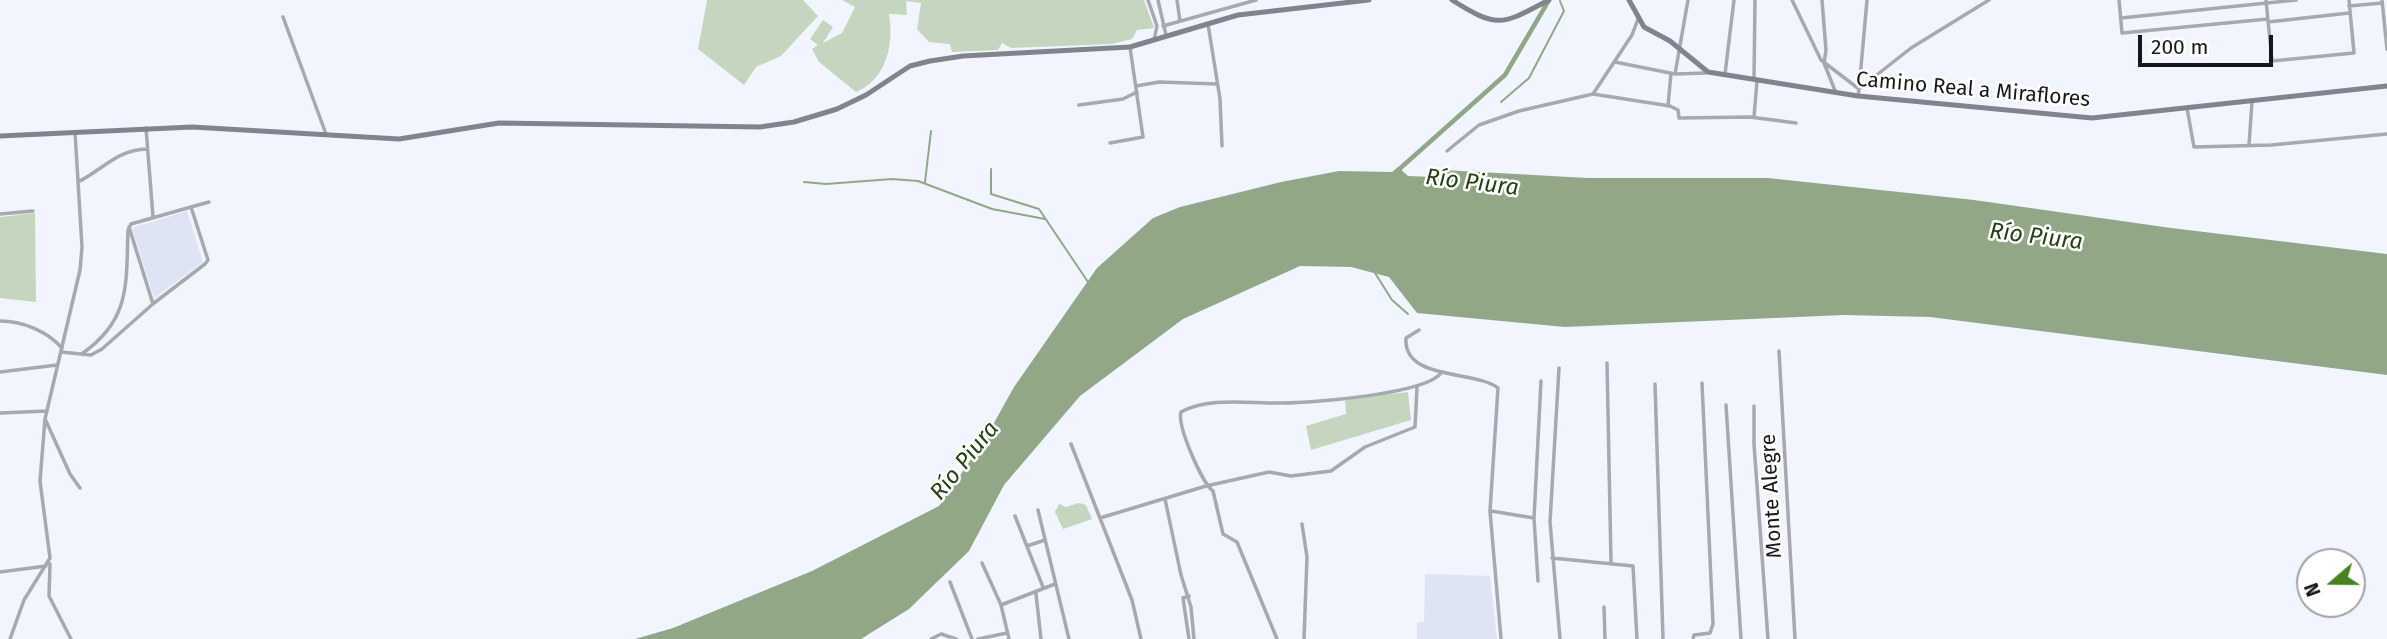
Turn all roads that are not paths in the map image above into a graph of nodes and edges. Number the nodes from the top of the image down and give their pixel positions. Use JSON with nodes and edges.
{"nodes":[{"id":1,"x":1148,"y":0,"type":"edge"},
{"id":2,"x":1158,"y":0,"type":"edge"},
{"id":3,"x":1177,"y":0,"type":"edge"},
{"id":4,"x":1256,"y":0,"type":"edge"},
{"id":5,"x":1369,"y":0,"type":"edge"},
{"id":6,"x":1452,"y":0,"type":"edge"},
{"id":7,"x":1549,"y":0,"type":"edge"},
{"id":8,"x":1629,"y":0,"type":"edge"},
{"id":9,"x":1688,"y":0,"type":"edge"},
{"id":10,"x":1734,"y":0,"type":"edge"},
{"id":11,"x":1755,"y":0,"type":"edge"},
{"id":12,"x":1792,"y":0,"type":"edge"},
{"id":13,"x":1822,"y":0,"type":"edge"},
{"id":14,"x":1867,"y":0,"type":"edge"},
{"id":15,"x":1989,"y":0,"type":"edge"},
{"id":16,"x":2119,"y":0,"type":"edge"},
{"id":17,"x":2296,"y":0,"type":"edge"},
{"id":18,"x":2356,"y":0,"type":"edge"},
{"id":19,"x":2266,"y":2,"type":"edge"},
{"id":20,"x":2349,"y":2,"type":"edge"},
{"id":21,"x":2382,"y":2,"type":"edge"},
{"id":22,"x":2349,"y":13,"type":"junction"},
{"id":23,"x":283,"y":17,"type":"dead end"},
{"id":24,"x":2120,"y":18,"type":"junction"},
{"id":25,"x":1637,"y":19,"type":"junction"},
{"id":26,"x":2268,"y":20,"type":"junction"},
{"id":27,"x":1180,"y":21,"type":"junction"},
{"id":28,"x":1208,"y":24,"type":"junction"},
{"id":29,"x":1163,"y":26,"type":"junction"},
{"id":30,"x":1167,"y":37,"type":"junction"},
{"id":31,"x":1154,"y":40,"type":"junction"},
{"id":32,"x":1130,"y":47,"type":"junction"},
{"id":33,"x":2387,"y":49,"type":"edge"},
{"id":34,"x":1681,"y":50,"type":"junction"},
{"id":35,"x":1615,"y":62,"type":"junction"},
{"id":36,"x":1824,"y":63,"type":"junction"},
{"id":37,"x":1708,"y":72,"type":"junction"},
{"id":38,"x":1673,"y":74,"type":"junction"},
{"id":39,"x":1725,"y":74,"type":"junction"},
{"id":40,"x":1756,"y":78,"type":"junction"},
{"id":41,"x":1217,"y":84,"type":"junction"},
{"id":42,"x":1136,"y":86,"type":"junction"},
{"id":43,"x":2387,"y":86,"type":"edge"},
{"id":44,"x":1859,"y":89,"type":"junction"},
{"id":45,"x":1137,"y":92,"type":"junction"},
{"id":46,"x":1836,"y":93,"type":"junction"},
{"id":47,"x":1592,"y":94,"type":"junction"},
{"id":48,"x":1858,"y":96,"type":"junction"},
{"id":49,"x":2252,"y":102,"type":"junction"},
{"id":50,"x":1079,"y":105,"type":"dead end"},
{"id":51,"x":1668,"y":106,"type":"junction"},
{"id":52,"x":2186,"y":107,"type":"junction"},
{"id":53,"x":1754,"y":117,"type":"junction"},
{"id":54,"x":1796,"y":123,"type":"dead end"},
{"id":55,"x":146,"y":128,"type":"junction"},
{"id":56,"x":75,"y":132,"type":"junction"},
{"id":57,"x":326,"y":134,"type":"junction"},
{"id":58,"x":2387,"y":134,"type":"edge"},
{"id":59,"x":0,"y":136,"type":"edge"},
{"id":60,"x":1110,"y":143,"type":"dead end"},
{"id":61,"x":2249,"y":145,"type":"junction"},
{"id":62,"x":1222,"y":146,"type":"dead end"},
{"id":63,"x":147,"y":149,"type":"junction"},
{"id":64,"x":1447,"y":151,"type":"dead end"},
{"id":65,"x":78,"y":182,"type":"junction"},
{"id":66,"x":209,"y":202,"type":"dead end"},
{"id":67,"x":191,"y":207,"type":"junction"},
{"id":68,"x":33,"y":211,"type":"dead end"},
{"id":69,"x":0,"y":215,"type":"edge"},
{"id":70,"x":153,"y":217,"type":"junction"},
{"id":71,"x":129,"y":227,"type":"junction"},
{"id":72,"x":153,"y":304,"type":"junction"},
{"id":73,"x":0,"y":321,"type":"edge"},
{"id":74,"x":1419,"y":330,"type":"dead end"},
{"id":75,"x":61,"y":350,"type":"junction"},
{"id":76,"x":1779,"y":351,"type":"dead end"},
{"id":77,"x":83,"y":353,"type":"junction"},
{"id":78,"x":1607,"y":363,"type":"dead end"},
{"id":79,"x":57,"y":365,"type":"junction"},
{"id":80,"x":1559,"y":368,"type":"dead end"},
{"id":81,"x":0,"y":372,"type":"edge"},
{"id":82,"x":1441,"y":373,"type":"junction"},
{"id":83,"x":1541,"y":381,"type":"dead end"},
{"id":84,"x":1702,"y":383,"type":"dead end"},
{"id":85,"x":1655,"y":384,"type":"dead end"},
{"id":86,"x":1418,"y":387,"type":"junction"},
{"id":87,"x":1726,"y":405,"type":"dead end"},
{"id":88,"x":1754,"y":406,"type":"dead end"},
{"id":89,"x":47,"y":411,"type":"junction"},
{"id":90,"x":0,"y":413,"type":"edge"},
{"id":91,"x":45,"y":419,"type":"junction"},
{"id":92,"x":1071,"y":444,"type":"dead end"},
{"id":93,"x":1206,"y":486,"type":"junction"},
{"id":94,"x":80,"y":488,"type":"dead end"},
{"id":95,"x":1165,"y":499,"type":"junction"},
{"id":96,"x":1038,"y":510,"type":"dead end"},
{"id":97,"x":1490,"y":511,"type":"junction"},
{"id":98,"x":1015,"y":516,"type":"dead end"},
{"id":99,"x":1100,"y":518,"type":"junction"},
{"id":100,"x":1534,"y":518,"type":"junction"},
{"id":101,"x":1303,"y":524,"type":"dead end"},
{"id":102,"x":1045,"y":540,"type":"junction"},
{"id":103,"x":1027,"y":546,"type":"junction"},
{"id":104,"x":1552,"y":558,"type":"junction"},
{"id":105,"x":1611,"y":562,"type":"junction"},
{"id":106,"x":982,"y":563,"type":"dead end"},
{"id":107,"x":48,"y":564,"type":"junction"},
{"id":108,"x":0,"y":572,"type":"edge"},
{"id":109,"x":1538,"y":581,"type":"dead end"},
{"id":110,"x":950,"y":582,"type":"dead end"},
{"id":111,"x":1055,"y":583,"type":"junction"},
{"id":112,"x":1042,"y":587,"type":"junction"},
{"id":113,"x":1036,"y":594,"type":"junction"},
{"id":114,"x":1001,"y":605,"type":"junction"},
{"id":115,"x":1604,"y":607,"type":"dead end"},
{"id":116,"x":1007,"y":633,"type":"junction"},
{"id":117,"x":9,"y":639,"type":"edge"},
{"id":118,"x":71,"y":639,"type":"edge"},
{"id":119,"x":931,"y":639,"type":"edge"},
{"id":120,"x":956,"y":639,"type":"edge"},
{"id":121,"x":972,"y":639,"type":"edge"},
{"id":122,"x":978,"y":639,"type":"edge"},
{"id":123,"x":1009,"y":639,"type":"edge"},
{"id":124,"x":1041,"y":639,"type":"edge"},
{"id":125,"x":1067,"y":639,"type":"edge"},
{"id":126,"x":1141,"y":639,"type":"edge"},
{"id":127,"x":1191,"y":639,"type":"edge"},
{"id":128,"x":1277,"y":639,"type":"edge"},
{"id":129,"x":1304,"y":639,"type":"edge"},
{"id":130,"x":1501,"y":639,"type":"edge"},
{"id":131,"x":1560,"y":639,"type":"edge"},
{"id":132,"x":1605,"y":639,"type":"edge"},
{"id":133,"x":1637,"y":639,"type":"edge"},
{"id":134,"x":1663,"y":639,"type":"edge"},
{"id":135,"x":1693,"y":639,"type":"edge"},
{"id":136,"x":1741,"y":639,"type":"edge"},
{"id":137,"x":1768,"y":639,"type":"edge"},
{"id":138,"x":1796,"y":639,"type":"edge"}],
"edges":[{"from":1,"to":31,"type":"street"},
{"from":2,"to":29,"type":"street"},
{"from":3,"to":27,"type":"street"},
{"from":4,"to":27,"type":"street"},
{"from":5,"to":28,"type":"main road"},
{"from":6,"to":7,"type":"main road"},
{"from":8,"to":25,"type":"main road"},
{"from":9,"to":34,"type":"street"},
{"from":10,"to":39,"type":"street"},
{"from":11,"to":40,"type":"street"},
{"from":12,"to":36,"type":"street"},
{"from":13,"to":36,"type":"street"},
{"from":14,"to":44,"type":"street"},
{"from":15,"to":44,"type":"street"},
{"from":16,"to":24,"type":"street"},
{"from":17,"to":19,"type":"street"},
{"from":18,"to":20,"type":"street"},
{"from":19,"to":24,"type":"street"},
{"from":19,"to":26,"type":"street"},
{"from":20,"to":21,"type":"street"},
{"from":20,"to":22,"type":"street"},
{"from":21,"to":33,"type":"street"},
{"from":22,"to":26,"type":"street"},
{"from":22,"to":26,"type":"street"},
{"from":23,"to":57,"type":"street"},
{"from":24,"to":26,"type":"street"},
{"from":25,"to":34,"type":"main road"},
{"from":25,"to":35,"type":"street"},
{"from":27,"to":29,"type":"street"},
{"from":28,"to":30,"type":"main road"},
{"from":28,"to":41,"type":"street"},
{"from":29,"to":30,"type":"street"},
{"from":30,"to":31,"type":"main road"},
{"from":31,"to":32,"type":"main road"},
{"from":32,"to":42,"type":"street"},
{"from":32,"to":57,"type":"main road"},
{"from":34,"to":37,"type":"main road"},
{"from":34,"to":38,"type":"street"},
{"from":35,"to":38,"type":"street"},
{"from":35,"to":47,"type":"street"},
{"from":36,"to":44,"type":"street"},
{"from":36,"to":46,"type":"street"},
{"from":37,"to":38,"type":"street"},
{"from":37,"to":39,"type":"main road","name":"Camino Real a Miraflores"},
{"from":38,"to":51,"type":"street"},
{"from":39,"to":40,"type":"main road","name":"Camino Real a Miraflores"},
{"from":40,"to":46,"type":"main road","name":"Camino Real a Miraflores"},
{"from":40,"to":53,"type":"street"},
{"from":41,"to":42,"type":"street"},
{"from":41,"to":62,"type":"street"},
{"from":42,"to":45,"type":"street"},
{"from":43,"to":49,"type":"main road","name":"Camino Real a Miraflores"},
{"from":44,"to":48,"type":"street"},
{"from":45,"to":50,"type":"street"},
{"from":45,"to":60,"type":"street"},
{"from":46,"to":48,"type":"main road","name":"Camino Real a Miraflores"},
{"from":47,"to":51,"type":"street"},
{"from":47,"to":64,"type":"street"},
{"from":48,"to":52,"type":"main road","name":"Camino Real a Miraflores"},
{"from":49,"to":52,"type":"main road","name":"Camino Real a Miraflores"},
{"from":49,"to":61,"type":"street"},
{"from":51,"to":53,"type":"street"},
{"from":52,"to":61,"type":"street"},
{"from":53,"to":54,"type":"street"},
{"from":55,"to":56,"type":"main road"},
{"from":55,"to":57,"type":"main road"},
{"from":55,"to":63,"type":"street"},
{"from":56,"to":59,"type":"main road"},
{"from":56,"to":65,"type":"street"},
{"from":58,"to":61,"type":"street"},
{"from":63,"to":65,"type":"street"},
{"from":63,"to":70,"type":"street"},
{"from":65,"to":75,"type":"street"},
{"from":66,"to":67,"type":"street"},
{"from":67,"to":70,"type":"street"},
{"from":67,"to":72,"type":"street"},
{"from":68,"to":69,"type":"street"},
{"from":70,"to":71,"type":"street"},
{"from":71,"to":72,"type":"street"},
{"from":71,"to":77,"type":"street"},
{"from":72,"to":77,"type":"street"},
{"from":73,"to":75,"type":"street"},
{"from":74,"to":82,"type":"street"},
{"from":75,"to":77,"type":"street"},
{"from":75,"to":79,"type":"street"},
{"from":76,"to":138,"type":"street","name":"Monte Alegre"},
{"from":78,"to":105,"type":"street"},
{"from":79,"to":81,"type":"street"},
{"from":79,"to":89,"type":"street"},
{"from":80,"to":104,"type":"street"},
{"from":82,"to":86,"type":"street"},
{"from":82,"to":97,"type":"street"},
{"from":83,"to":100,"type":"street"},
{"from":84,"to":135,"type":"street"},
{"from":85,"to":134,"type":"street"},
{"from":86,"to":93,"type":"street"},
{"from":86,"to":93,"type":"street"},
{"from":87,"to":136,"type":"street"},
{"from":88,"to":137,"type":"street"},
{"from":89,"to":90,"type":"street"},
{"from":89,"to":91,"type":"street"},
{"from":91,"to":94,"type":"street"},
{"from":91,"to":107,"type":"street"},
{"from":92,"to":99,"type":"street"},
{"from":93,"to":95,"type":"street"},
{"from":93,"to":128,"type":"street"},
{"from":95,"to":99,"type":"street"},
{"from":95,"to":127,"type":"street"},
{"from":96,"to":102,"type":"street"},
{"from":97,"to":100,"type":"street"},
{"from":97,"to":130,"type":"street"},
{"from":98,"to":103,"type":"street"},
{"from":99,"to":126,"type":"street"},
{"from":100,"to":109,"type":"street"},
{"from":101,"to":129,"type":"street"},
{"from":102,"to":103,"type":"street"},
{"from":102,"to":111,"type":"street"},
{"from":103,"to":112,"type":"street"},
{"from":104,"to":105,"type":"street"},
{"from":104,"to":131,"type":"street"},
{"from":105,"to":133,"type":"street"},
{"from":106,"to":114,"type":"street"},
{"from":107,"to":108,"type":"street"},
{"from":107,"to":117,"type":"street"},
{"from":107,"to":118,"type":"street"},
{"from":110,"to":121,"type":"street"},
{"from":111,"to":112,"type":"street"},
{"from":111,"to":125,"type":"street"},
{"from":112,"to":113,"type":"street"},
{"from":113,"to":114,"type":"street"},
{"from":113,"to":124,"type":"street"},
{"from":114,"to":116,"type":"street"},
{"from":115,"to":132,"type":"street"},
{"from":116,"to":122,"type":"street"},
{"from":116,"to":123,"type":"street"},
{"from":119,"to":120,"type":"street"}]}
